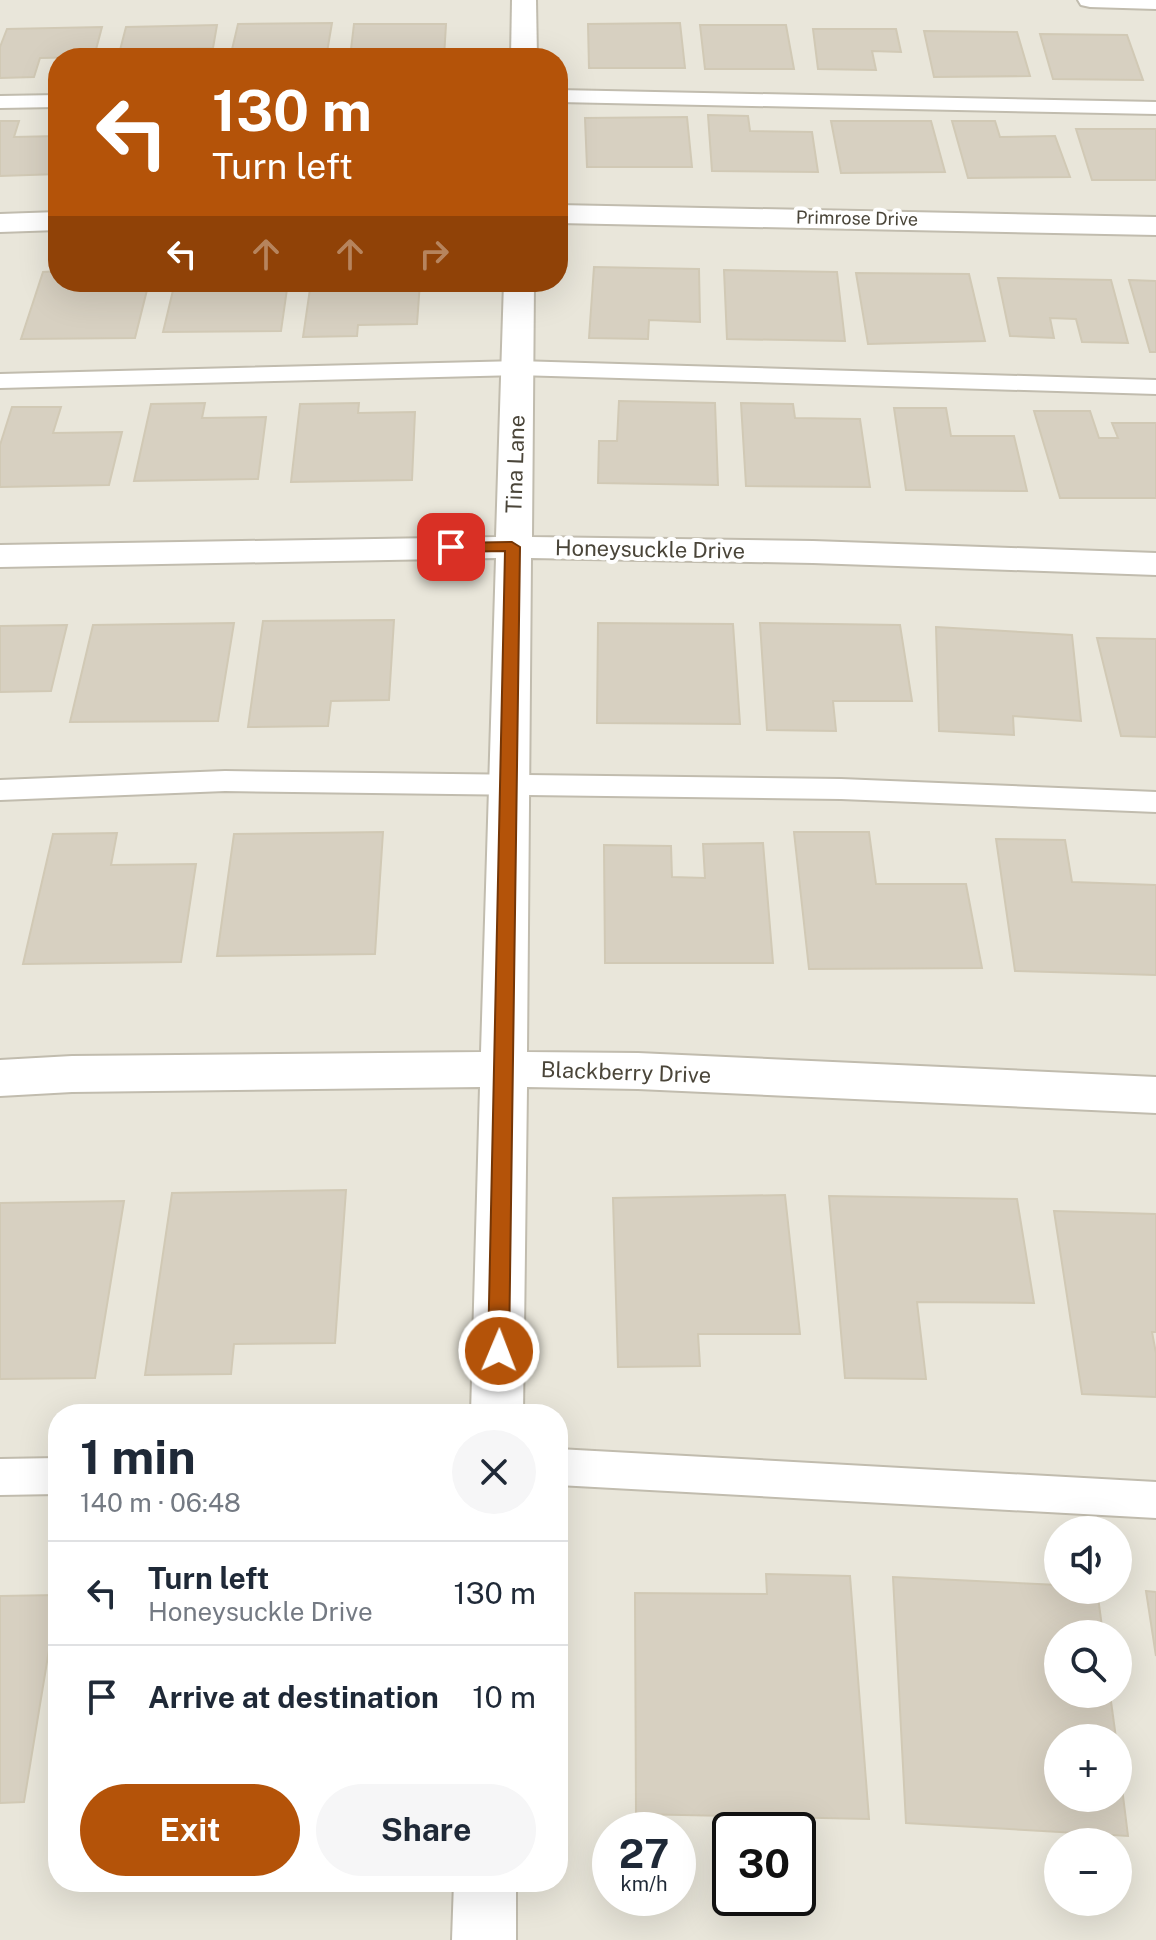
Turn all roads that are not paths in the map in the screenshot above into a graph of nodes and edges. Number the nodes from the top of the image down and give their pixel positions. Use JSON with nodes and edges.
{"nodes":[{"id":1,"x":524,"y":0,"type":"edge"},
{"id":2,"x":1090,"y":0,"type":"edge"},
{"id":3,"x":1156,"y":2,"type":"edge"},
{"id":4,"x":524,"y":48,"type":"edge"},
{"id":5,"x":568,"y":96,"type":"edge"},
{"id":6,"x":48,"y":101,"type":"edge"},
{"id":7,"x":0,"y":102,"type":"edge"},
{"id":8,"x":1156,"y":108,"type":"edge"},
{"id":9,"x":568,"y":214,"type":"edge"},
{"id":10,"x":48,"y":221,"type":"edge"},
{"id":11,"x":0,"y":223,"type":"edge"},
{"id":12,"x":1156,"y":226,"type":"edge"},
{"id":13,"x":519,"y":292,"type":"edge"},
{"id":14,"x":517,"y":368,"type":"junction"},
{"id":15,"x":0,"y":381,"type":"edge"},
{"id":16,"x":1156,"y":387,"type":"edge"},
{"id":17,"x":512,"y":547,"type":"junction"},
{"id":18,"x":0,"y":556,"type":"edge"},
{"id":19,"x":1156,"y":564,"type":"edge"},
{"id":20,"x":509,"y":784,"type":"junction"},
{"id":21,"x":0,"y":790,"type":"edge"},
{"id":22,"x":1156,"y":802,"type":"edge"},
{"id":23,"x":506,"y":1069,"type":"junction"},
{"id":24,"x":0,"y":1078,"type":"edge"},
{"id":25,"x":1156,"y":1095,"type":"edge"},
{"id":26,"x":497,"y":1404,"type":"edge"},
{"id":27,"x":568,"y":1468,"type":"edge"},
{"id":28,"x":48,"y":1476,"type":"edge"},
{"id":29,"x":0,"y":1477,"type":"edge"},
{"id":30,"x":1156,"y":1500,"type":"edge"},
{"id":31,"x":485,"y":1892,"type":"edge"},
{"id":32,"x":484,"y":1940,"type":"edge"}],
"edges":[{"from":1,"to":4,"type":"street"},
{"from":2,"to":3,"type":"street"},
{"from":5,"to":8,"type":"lane"},
{"from":6,"to":7,"type":"lane"},
{"from":9,"to":12,"type":"street","name":"Primrose Drive"},
{"from":10,"to":11,"type":"street"},
{"from":13,"to":14,"type":"street","name":"Tina Lane"},
{"from":14,"to":15,"type":"lane"},
{"from":14,"to":16,"type":"lane"},
{"from":14,"to":17,"type":"street","name":"Tina Lane"},
{"from":17,"to":18,"type":"street","name":"Honeysuckle Drive"},
{"from":17,"to":19,"type":"street","name":"Honeysuckle Drive"},
{"from":17,"to":20,"type":"street","name":"Tina Lane"},
{"from":20,"to":21,"type":"lane"},
{"from":20,"to":22,"type":"lane"},
{"from":20,"to":23,"type":"street","name":"Tina Lane"},
{"from":23,"to":24,"type":"street","name":"Blackberry Drive"},
{"from":23,"to":25,"type":"street","name":"Blackberry Drive"},
{"from":23,"to":26,"type":"street","name":"Tina Lane"},
{"from":27,"to":30,"type":"lane"},
{"from":28,"to":29,"type":"lane"},
{"from":31,"to":32,"type":"street"}]}
